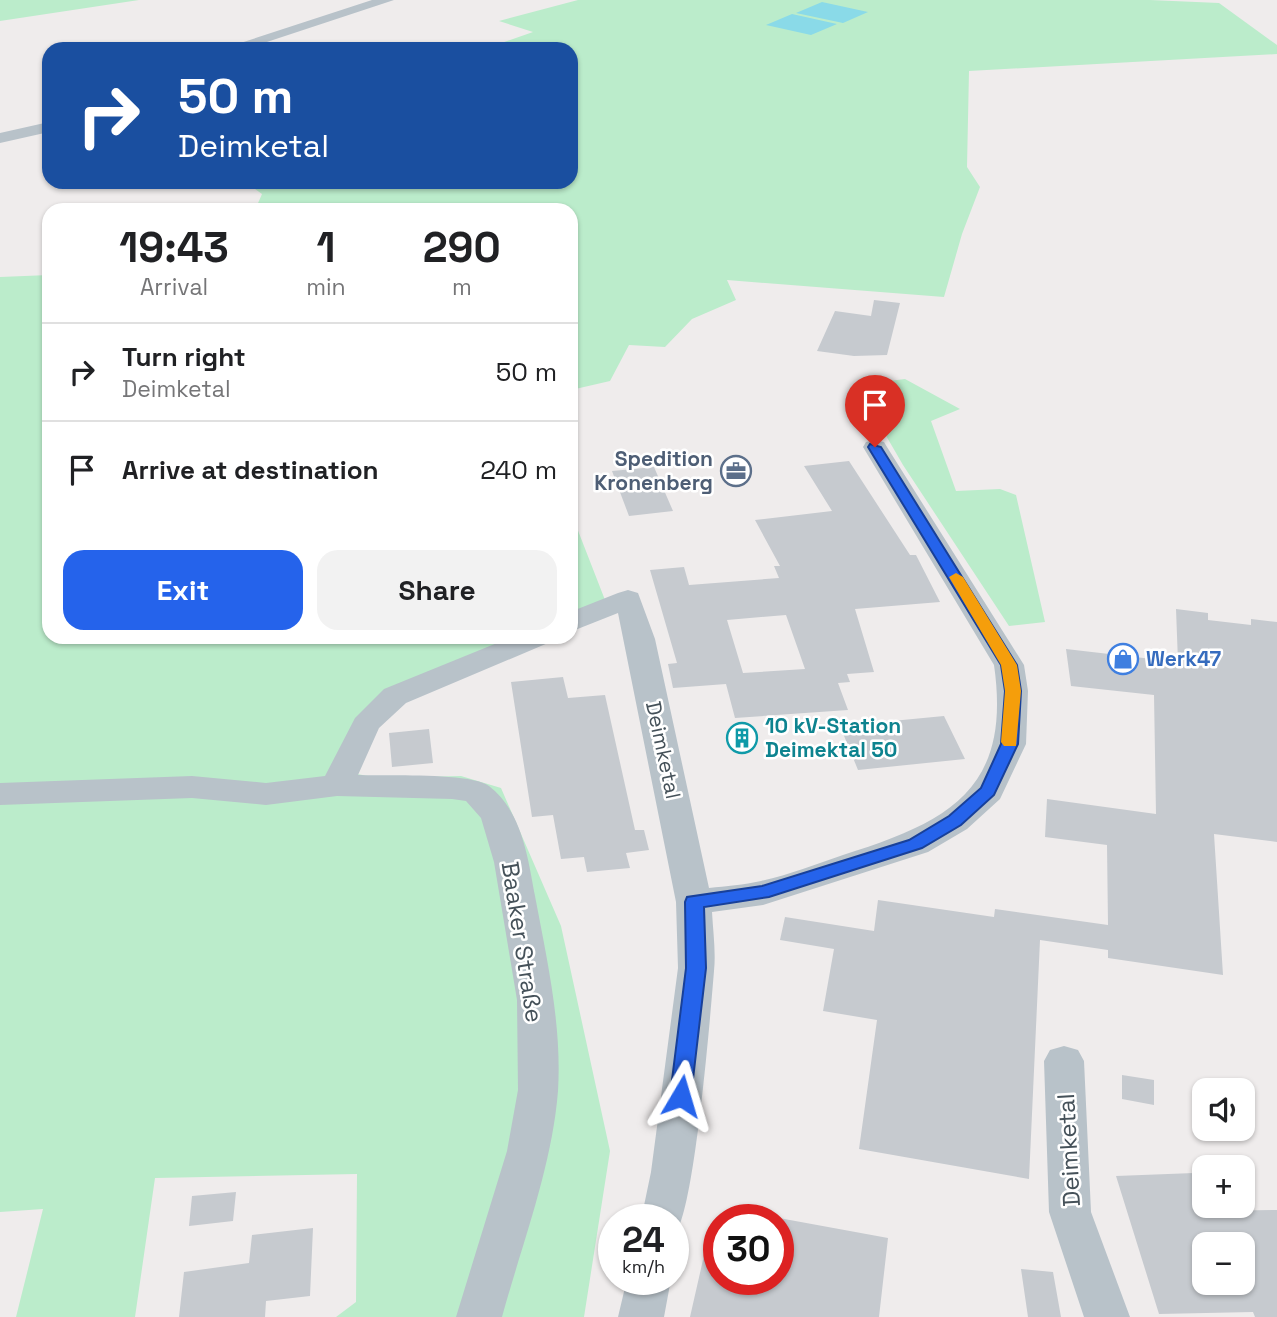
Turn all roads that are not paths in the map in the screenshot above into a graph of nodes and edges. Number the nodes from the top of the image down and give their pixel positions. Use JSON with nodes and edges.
{"nodes":[{"id":1,"x":387,"y":0,"type":"edge"},
{"id":2,"x":252,"y":42,"type":"edge"},
{"id":3,"x":42,"y":129,"type":"edge"},
{"id":4,"x":0,"y":138,"type":"edge"},
{"id":5,"x":875,"y":447,"type":"dead end"},
{"id":6,"x":578,"y":620,"type":"edge"},
{"id":7,"x":521,"y":644,"type":"edge"},
{"id":8,"x":337,"y":785,"type":"junction"},
{"id":9,"x":0,"y":794,"type":"edge"},
{"id":10,"x":694,"y":902,"type":"junction"},
{"id":11,"x":1064,"y":1061,"type":"dead end"},
{"id":12,"x":665,"y":1204,"type":"edge"},
{"id":13,"x":646,"y":1295,"type":"edge"},
{"id":14,"x":478,"y":1317,"type":"edge"},
{"id":15,"x":641,"y":1317,"type":"edge"},
{"id":16,"x":1107,"y":1317,"type":"edge"}],
"edges":[{"from":1,"to":2,"type":"street"},
{"from":3,"to":4,"type":"street"},
{"from":5,"to":10,"type":"street"},
{"from":6,"to":10,"type":"street","name":"Deimketal"},
{"from":7,"to":8,"type":"street"},
{"from":8,"to":9,"type":"street","name":"Baaker Straße"},
{"from":8,"to":14,"type":"street","name":"Baaker Straße"},
{"from":10,"to":12,"type":"street","name":"Deimketal"},
{"from":11,"to":16,"type":"street","name":"Deimketal"},
{"from":13,"to":15,"type":"street"}]}
